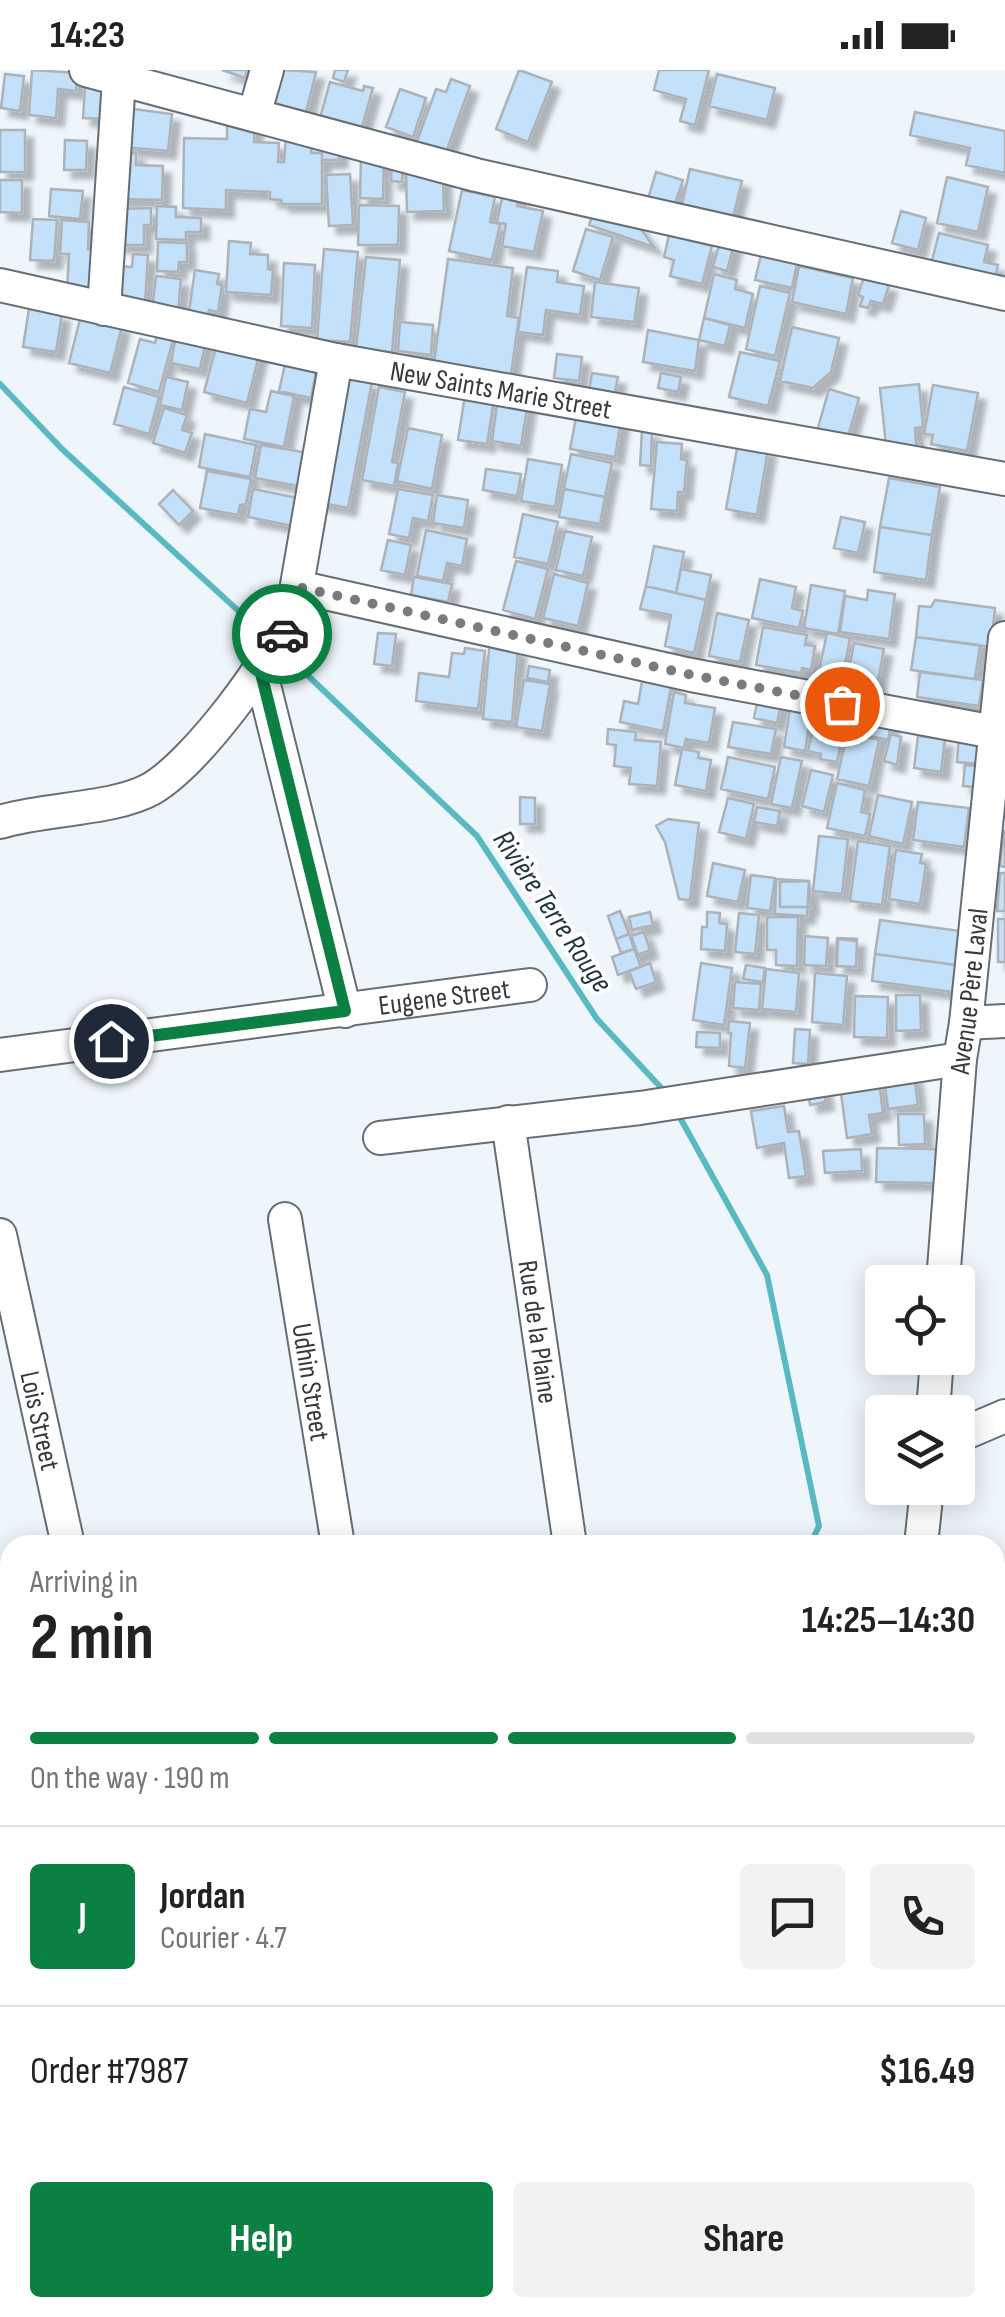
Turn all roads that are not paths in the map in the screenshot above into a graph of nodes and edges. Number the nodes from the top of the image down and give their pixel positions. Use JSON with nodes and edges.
{"nodes":[{"id":1,"x":86,"y":70,"type":"edge"},
{"id":2,"x":267,"y":70,"type":"edge"},
{"id":3,"x":119,"y":79,"type":"junction"},
{"id":4,"x":254,"y":116,"type":"junction"},
{"id":5,"x":0,"y":285,"type":"edge"},
{"id":6,"x":1005,"y":294,"type":"edge"},
{"id":7,"x":104,"y":308,"type":"junction"},
{"id":8,"x":336,"y":360,"type":"junction"},
{"id":9,"x":1005,"y":478,"type":"edge"},
{"id":10,"x":298,"y":587,"type":"junction"},
{"id":11,"x":1005,"y":638,"type":"edge"},
{"id":12,"x":272,"y":649,"type":"junction"},
{"id":13,"x":994,"y":732,"type":"junction"},
{"id":14,"x":0,"y":822,"type":"edge"},
{"id":15,"x":530,"y":985,"type":"dead end"},
{"id":16,"x":345,"y":1011,"type":"junction"},
{"id":17,"x":1005,"y":1021,"type":"edge"},
{"id":18,"x":966,"y":1023,"type":"junction"},
{"id":19,"x":0,"y":1055,"type":"edge"},
{"id":20,"x":960,"y":1060,"type":"junction"},
{"id":21,"x":508,"y":1122,"type":"junction"},
{"id":22,"x":380,"y":1138,"type":"dead end"},
{"id":23,"x":285,"y":1219,"type":"dead end"},
{"id":24,"x":0,"y":1236,"type":"edge"},
{"id":25,"x":944,"y":1265,"type":"edge"},
{"id":26,"x":1005,"y":1416,"type":"edge"},
{"id":27,"x":975,"y":1429,"type":"edge"},
{"id":28,"x":925,"y":1505,"type":"edge"},
{"id":29,"x":66,"y":1535,"type":"edge"},
{"id":30,"x":336,"y":1535,"type":"edge"},
{"id":31,"x":569,"y":1535,"type":"edge"},
{"id":32,"x":922,"y":1535,"type":"edge"}],
"edges":[{"from":1,"to":3,"type":"street"},
{"from":2,"to":4,"type":"street"},
{"from":3,"to":4,"type":"street"},
{"from":3,"to":7,"type":"street"},
{"from":4,"to":6,"type":"street"},
{"from":5,"to":7,"type":"street","name":"New Saints Marie Street"},
{"from":7,"to":8,"type":"street","name":"New Saints Marie Street"},
{"from":8,"to":9,"type":"street","name":"New Saints Marie Street"},
{"from":8,"to":10,"type":"street"},
{"from":10,"to":12,"type":"street"},
{"from":10,"to":13,"type":"street"},
{"from":11,"to":13,"type":"street","name":"Avenue Père Laval"},
{"from":12,"to":14,"type":"street"},
{"from":12,"to":16,"type":"street"},
{"from":13,"to":18,"type":"street","name":"Avenue Père Laval"},
{"from":15,"to":16,"type":"street","name":"Eugene Street"},
{"from":16,"to":19,"type":"street","name":"Eugene Street"},
{"from":17,"to":18,"type":"street"},
{"from":18,"to":20,"type":"street","name":"Avenue Père Laval"},
{"from":20,"to":21,"type":"street"},
{"from":20,"to":25,"type":"street","name":"Avenue Père Laval"},
{"from":21,"to":22,"type":"street"},
{"from":21,"to":31,"type":"street","name":"Rue de la Plaine"},
{"from":23,"to":30,"type":"street","name":"Udhin Street"},
{"from":24,"to":29,"type":"street","name":"Lois Street"},
{"from":26,"to":27,"type":"street"},
{"from":28,"to":32,"type":"street"}]}
